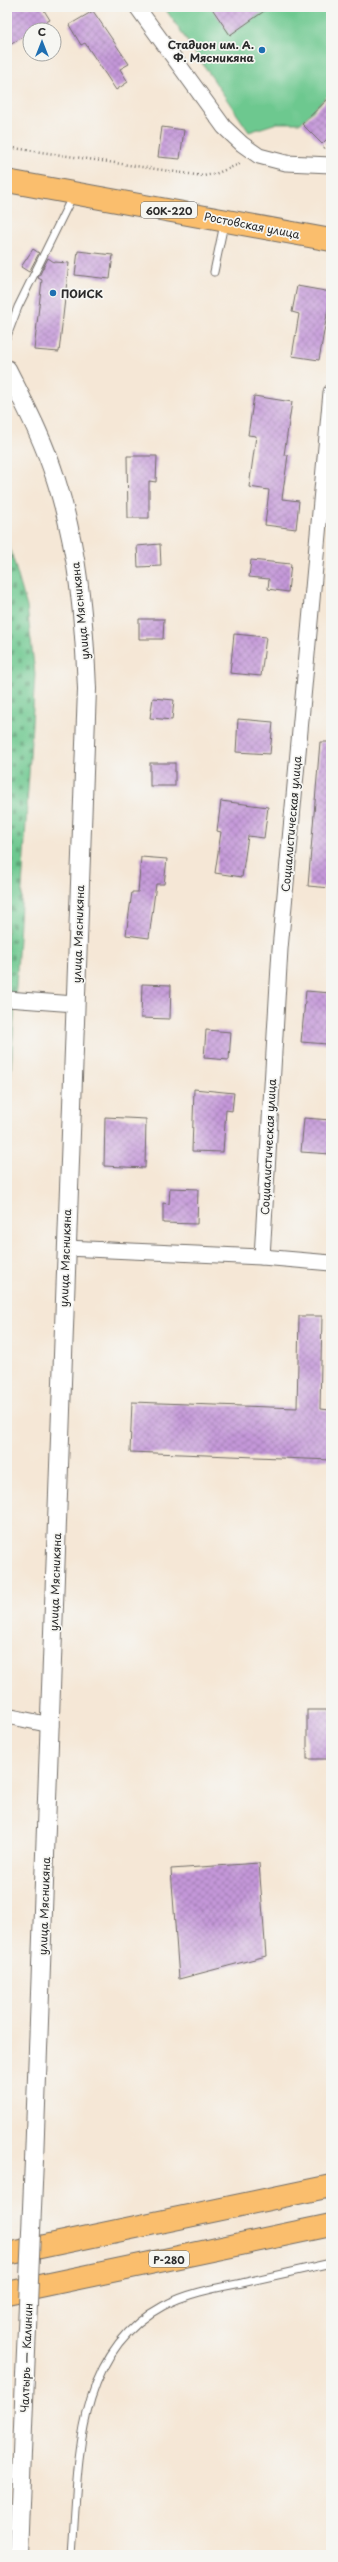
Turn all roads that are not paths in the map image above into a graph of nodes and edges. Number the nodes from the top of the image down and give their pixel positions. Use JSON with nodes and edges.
{"nodes":[{"id":1,"x":137,"y":7,"type":"edge"},
{"id":2,"x":331,"y":165,"type":"edge"},
{"id":3,"x":7,"y":182,"type":"edge"},
{"id":4,"x":74,"y":193,"type":"junction"},
{"id":5,"x":224,"y":220,"type":"junction"},
{"id":6,"x":331,"y":240,"type":"edge"},
{"id":7,"x":214,"y":272,"type":"dead end"},
{"id":8,"x":7,"y":336,"type":"edge"},
{"id":9,"x":7,"y":369,"type":"edge"},
{"id":10,"x":331,"y":392,"type":"edge"},
{"id":11,"x":327,"y":464,"type":"edge"},
{"id":12,"x":7,"y":999,"type":"edge"},
{"id":13,"x":75,"y":1004,"type":"junction"},
{"id":14,"x":66,"y":1248,"type":"junction"},
{"id":15,"x":262,"y":1257,"type":"junction"},
{"id":16,"x":331,"y":1263,"type":"edge"},
{"id":17,"x":7,"y":1716,"type":"edge"},
{"id":18,"x":51,"y":1725,"type":"junction"},
{"id":19,"x":34,"y":2160,"type":"joint"},
{"id":20,"x":331,"y":2186,"type":"edge"},
{"id":21,"x":331,"y":2225,"type":"edge"},
{"id":22,"x":7,"y":2254,"type":"edge"},
{"id":23,"x":331,"y":2263,"type":"edge"},
{"id":24,"x":7,"y":2293,"type":"edge"},
{"id":25,"x":18,"y":2555,"type":"edge"},
{"id":26,"x":72,"y":2555,"type":"edge"}],
"edges":[{"from":1,"to":2,"type":"street"},
{"from":3,"to":4,"type":"main road","name":"Ростовская улица","number":"60К-220"},
{"from":4,"to":5,"type":"main road","name":"Ростовская улица","number":"60К-220"},
{"from":4,"to":8,"type":"lane"},
{"from":5,"to":6,"type":"main road","name":"Ростовская улица","number":"60К-220"},
{"from":5,"to":7,"type":"lane"},
{"from":9,"to":13,"type":"street","name":"улица Мясникяна"},
{"from":10,"to":11,"type":"street","name":"Социалистическая улица"},
{"from":11,"to":15,"type":"street","name":"Социалистическая улица"},
{"from":12,"to":13,"type":"street"},
{"from":13,"to":14,"type":"street","name":"улица Мясникяна"},
{"from":14,"to":15,"type":"street"},
{"from":14,"to":18,"type":"street","name":"улица Мясникяна"},
{"from":15,"to":16,"type":"street"},
{"from":17,"to":18,"type":"street"},
{"from":18,"to":19,"type":"street","name":"улица Мясникяна"},
{"from":19,"to":25,"type":"street","name":"Чалтырь — Калинин","bridge":true},
{"from":20,"to":22,"type":"main road"},
{"from":21,"to":24,"type":"main road","number":"Р-280"},
{"from":23,"to":26,"type":"lane"}]}
